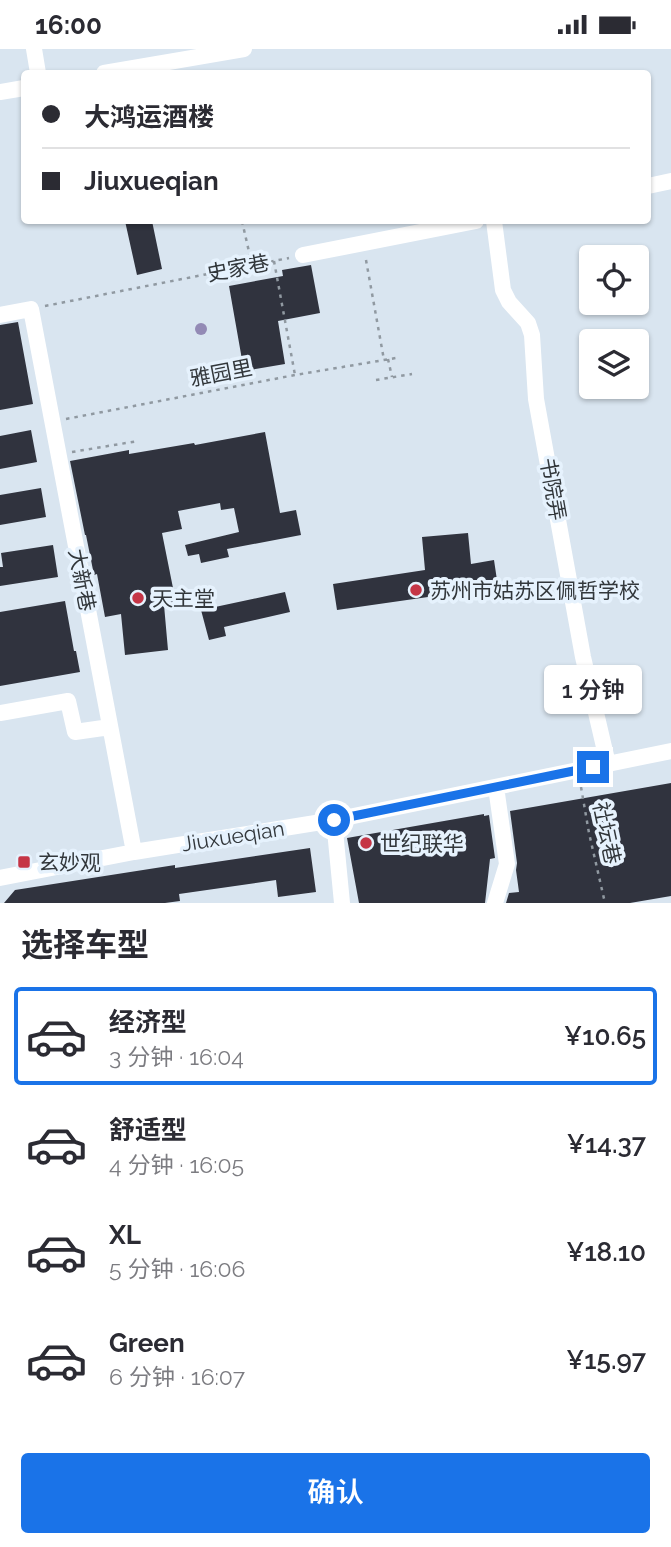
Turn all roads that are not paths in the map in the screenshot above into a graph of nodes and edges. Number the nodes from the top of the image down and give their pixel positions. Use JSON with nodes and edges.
{"nodes":[{"id":1,"x":34,"y":49,"type":"edge"},
{"id":2,"x":244,"y":49,"type":"edge"},
{"id":3,"x":38,"y":70,"type":"edge"},
{"id":4,"x":122,"y":70,"type":"edge"},
{"id":5,"x":21,"y":88,"type":"edge"},
{"id":6,"x":0,"y":92,"type":"edge"},
{"id":7,"x":671,"y":181,"type":"edge"},
{"id":8,"x":651,"y":185,"type":"edge"},
{"id":9,"x":461,"y":224,"type":"edge"},
{"id":10,"x":494,"y":224,"type":"edge"},
{"id":11,"x":303,"y":255,"type":"road end"},
{"id":12,"x":0,"y":314,"type":"edge"},
{"id":13,"x":0,"y":713,"type":"edge"},
{"id":14,"x":110,"y":727,"type":"junction"},
{"id":15,"x":671,"y":751,"type":"edge"},
{"id":16,"x":608,"y":764,"type":"junction"},
{"id":17,"x":496,"y":787,"type":"junction"},
{"id":18,"x":334,"y":820,"type":"junction"},
{"id":19,"x":134,"y":852,"type":"junction"},
{"id":20,"x":0,"y":878,"type":"edge"},
{"id":21,"x":342,"y":903,"type":"edge"},
{"id":22,"x":495,"y":903,"type":"edge"}],
"edges":[{"from":1,"to":3,"type":"street"},
{"from":2,"to":4,"type":"street"},
{"from":5,"to":6,"type":"street"},
{"from":7,"to":8,"type":"street"},
{"from":9,"to":11,"type":"street"},
{"from":10,"to":16,"type":"street","name":"书院弄"},
{"from":12,"to":14,"type":"street","name":"大新巷"},
{"from":13,"to":14,"type":"street"},
{"from":14,"to":19,"type":"street","name":"大新巷"},
{"from":15,"to":16,"type":"street","name":"Jiuxueqian"},
{"from":16,"to":17,"type":"street","name":"Jiuxueqian"},
{"from":17,"to":18,"type":"street","name":"Jiuxueqian"},
{"from":17,"to":22,"type":"street"},
{"from":18,"to":19,"type":"street","name":"Jiuxueqian"},
{"from":18,"to":21,"type":"street"},
{"from":19,"to":20,"type":"street","name":"Jiuxueqian"}]}
